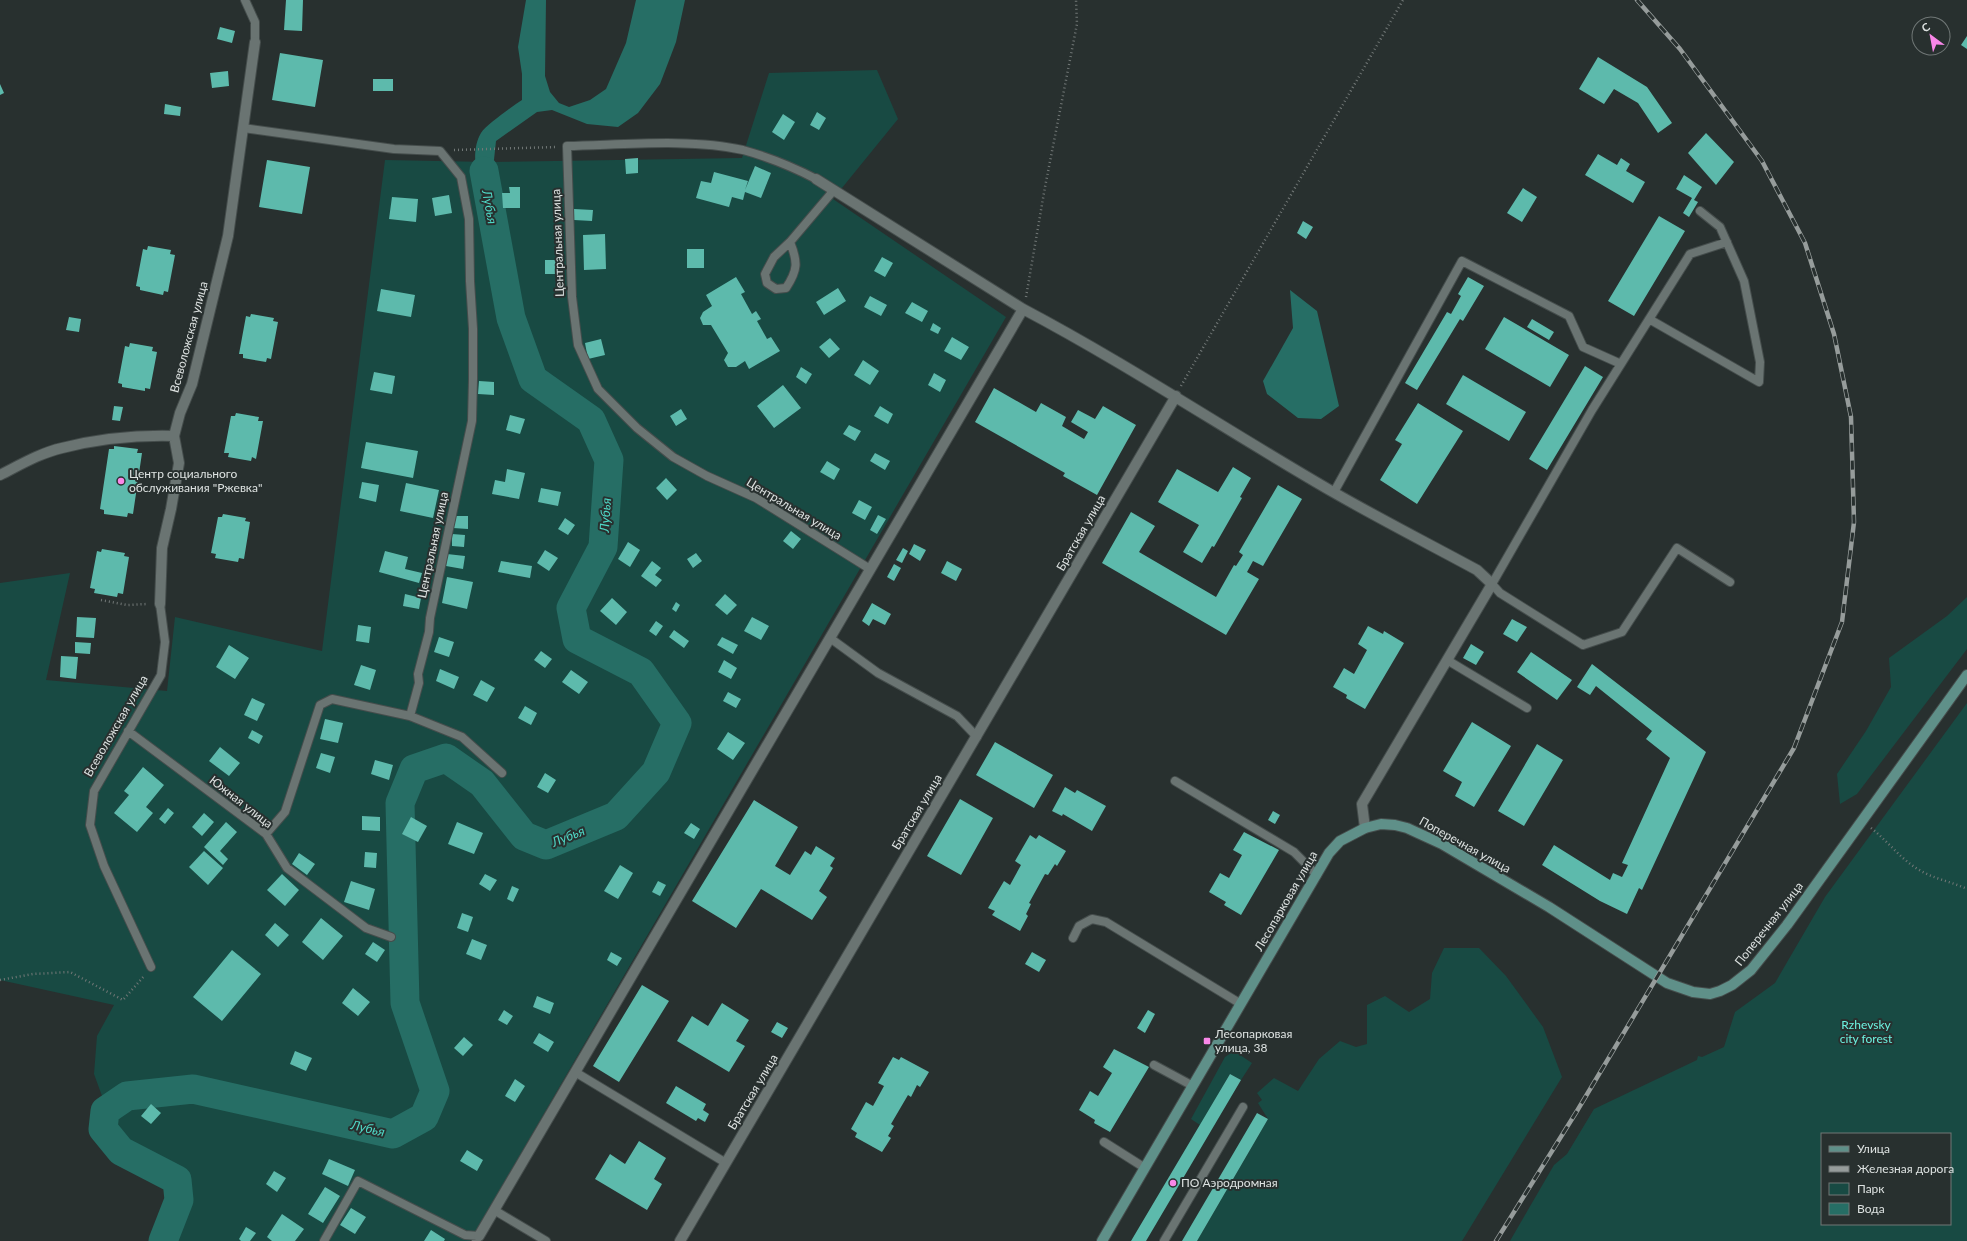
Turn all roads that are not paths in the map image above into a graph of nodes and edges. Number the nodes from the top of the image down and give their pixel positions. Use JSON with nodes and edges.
{"nodes":[{"id":1,"x":245,"y":0,"type":"edge"},
{"id":2,"x":255,"y":42,"type":"joint"},
{"id":3,"x":243,"y":128,"type":"junction"},
{"id":4,"x":816,"y":179,"type":"joint"},
{"id":5,"x":834,"y":190,"type":"junction"},
{"id":6,"x":1700,"y":211,"type":"dead end"},
{"id":7,"x":790,"y":242,"type":"junction"},
{"id":8,"x":1727,"y":242,"type":"junction"},
{"id":9,"x":1023,"y":309,"type":"junction"},
{"id":10,"x":1649,"y":319,"type":"junction"},
{"id":11,"x":1621,"y":364,"type":"junction"},
{"id":12,"x":1176,"y":396,"type":"junction"},
{"id":13,"x":174,"y":436,"type":"junction"},
{"id":14,"x":0,"y":475,"type":"edge"},
{"id":15,"x":1334,"y":492,"type":"junction"},
{"id":16,"x":870,"y":569,"type":"junction"},
{"id":17,"x":1730,"y":582,"type":"dead end"},
{"id":18,"x":1492,"y":584,"type":"junction"},
{"id":19,"x":160,"y":604,"type":"joint"},
{"id":20,"x":830,"y":638,"type":"junction"},
{"id":21,"x":1447,"y":660,"type":"junction"},
{"id":22,"x":1967,"y":675,"type":"edge"},
{"id":23,"x":1527,"y":708,"type":"dead end"},
{"id":24,"x":410,"y":716,"type":"junction"},
{"id":25,"x":128,"y":731,"type":"junction"},
{"id":26,"x":977,"y":737,"type":"junction"},
{"id":27,"x":502,"y":774,"type":"dead end"},
{"id":28,"x":1175,"y":782,"type":"dead end"},
{"id":29,"x":1365,"y":828,"type":"junction"},
{"id":30,"x":266,"y":834,"type":"junction"},
{"id":31,"x":1317,"y":874,"type":"junction"},
{"id":32,"x":391,"y":937,"type":"dead end"},
{"id":33,"x":1073,"y":938,"type":"dead end"},
{"id":34,"x":151,"y":967,"type":"road end"},
{"id":35,"x":1241,"y":1004,"type":"junction"},
{"id":36,"x":1154,"y":1065,"type":"dead end"},
{"id":37,"x":575,"y":1072,"type":"junction"},
{"id":38,"x":1193,"y":1086,"type":"junction"},
{"id":39,"x":1243,"y":1107,"type":"dead end"},
{"id":40,"x":1104,"y":1142,"type":"dead end"},
{"id":41,"x":726,"y":1163,"type":"junction"},
{"id":42,"x":1145,"y":1168,"type":"junction"},
{"id":43,"x":494,"y":1210,"type":"junction"},
{"id":44,"x":478,"y":1238,"type":"edge"},
{"id":45,"x":324,"y":1241,"type":"edge"},
{"id":46,"x":546,"y":1241,"type":"edge"},
{"id":47,"x":680,"y":1241,"type":"edge"},
{"id":48,"x":1102,"y":1241,"type":"edge"},
{"id":49,"x":1164,"y":1241,"type":"edge"}],
"edges":[{"from":1,"to":2,"type":"lane"},
{"from":2,"to":3,"type":"street","name":"Всеволожская улица"},
{"from":3,"to":13,"type":"street","name":"Всеволожская улица"},
{"from":3,"to":24,"type":"lane","name":"Центральная улица"},
{"from":4,"to":5,"type":"street"},
{"from":4,"to":16,"type":"lane","name":"Центральная улица"},
{"from":5,"to":7,"type":"lane"},
{"from":5,"to":9,"type":"street"},
{"from":6,"to":8,"type":"lane"},
{"from":7,"to":7,"type":"lane"},
{"from":8,"to":10,"type":"lane"},
{"from":8,"to":10,"type":"lane"},
{"from":9,"to":12,"type":"street"},
{"from":9,"to":16,"type":"street"},
{"from":10,"to":11,"type":"lane"},
{"from":11,"to":15,"type":"lane"},
{"from":11,"to":18,"type":"lane"},
{"from":12,"to":15,"type":"street"},
{"from":12,"to":26,"type":"street","name":"Братская улица"},
{"from":13,"to":14,"type":"street"},
{"from":13,"to":19,"type":"street","name":"Всеволожская улица"},
{"from":15,"to":18,"type":"street"},
{"from":16,"to":20,"type":"street"},
{"from":17,"to":18,"type":"lane"},
{"from":18,"to":21,"type":"street"},
{"from":19,"to":25,"type":"lane","name":"Всеволожская улица"},
{"from":20,"to":26,"type":"lane"},
{"from":20,"to":37,"type":"street"},
{"from":21,"to":23,"type":"lane"},
{"from":21,"to":29,"type":"street"},
{"from":22,"to":29,"type":"street","name":"Поперечная улица"},
{"from":24,"to":27,"type":"lane"},
{"from":24,"to":30,"type":"lane"},
{"from":25,"to":30,"type":"lane","name":"Южная улица"},
{"from":25,"to":34,"type":"lane","name":"Всеволожская улица"},
{"from":26,"to":41,"type":"street","name":"Братская улица"},
{"from":28,"to":31,"type":"lane"},
{"from":29,"to":31,"type":"street","name":"Лесопарковая улица"},
{"from":30,"to":32,"type":"lane","name":"Южная улица"},
{"from":31,"to":35,"type":"street","name":"Лесопарковая улица"},
{"from":33,"to":35,"type":"lane"},
{"from":35,"to":38,"type":"street","name":"Лесопарковая улица"},
{"from":36,"to":38,"type":"lane"},
{"from":37,"to":41,"type":"lane"},
{"from":37,"to":43,"type":"street"},
{"from":38,"to":42,"type":"street","name":"Лесопарковая улица"},
{"from":39,"to":49,"type":"lane"},
{"from":40,"to":42,"type":"lane"},
{"from":41,"to":47,"type":"street","name":"Братская улица"},
{"from":42,"to":48,"type":"street","name":"Лесопарковая улица"},
{"from":43,"to":44,"type":"street"},
{"from":43,"to":46,"type":"lane"},
{"from":44,"to":45,"type":"lane"}]}
